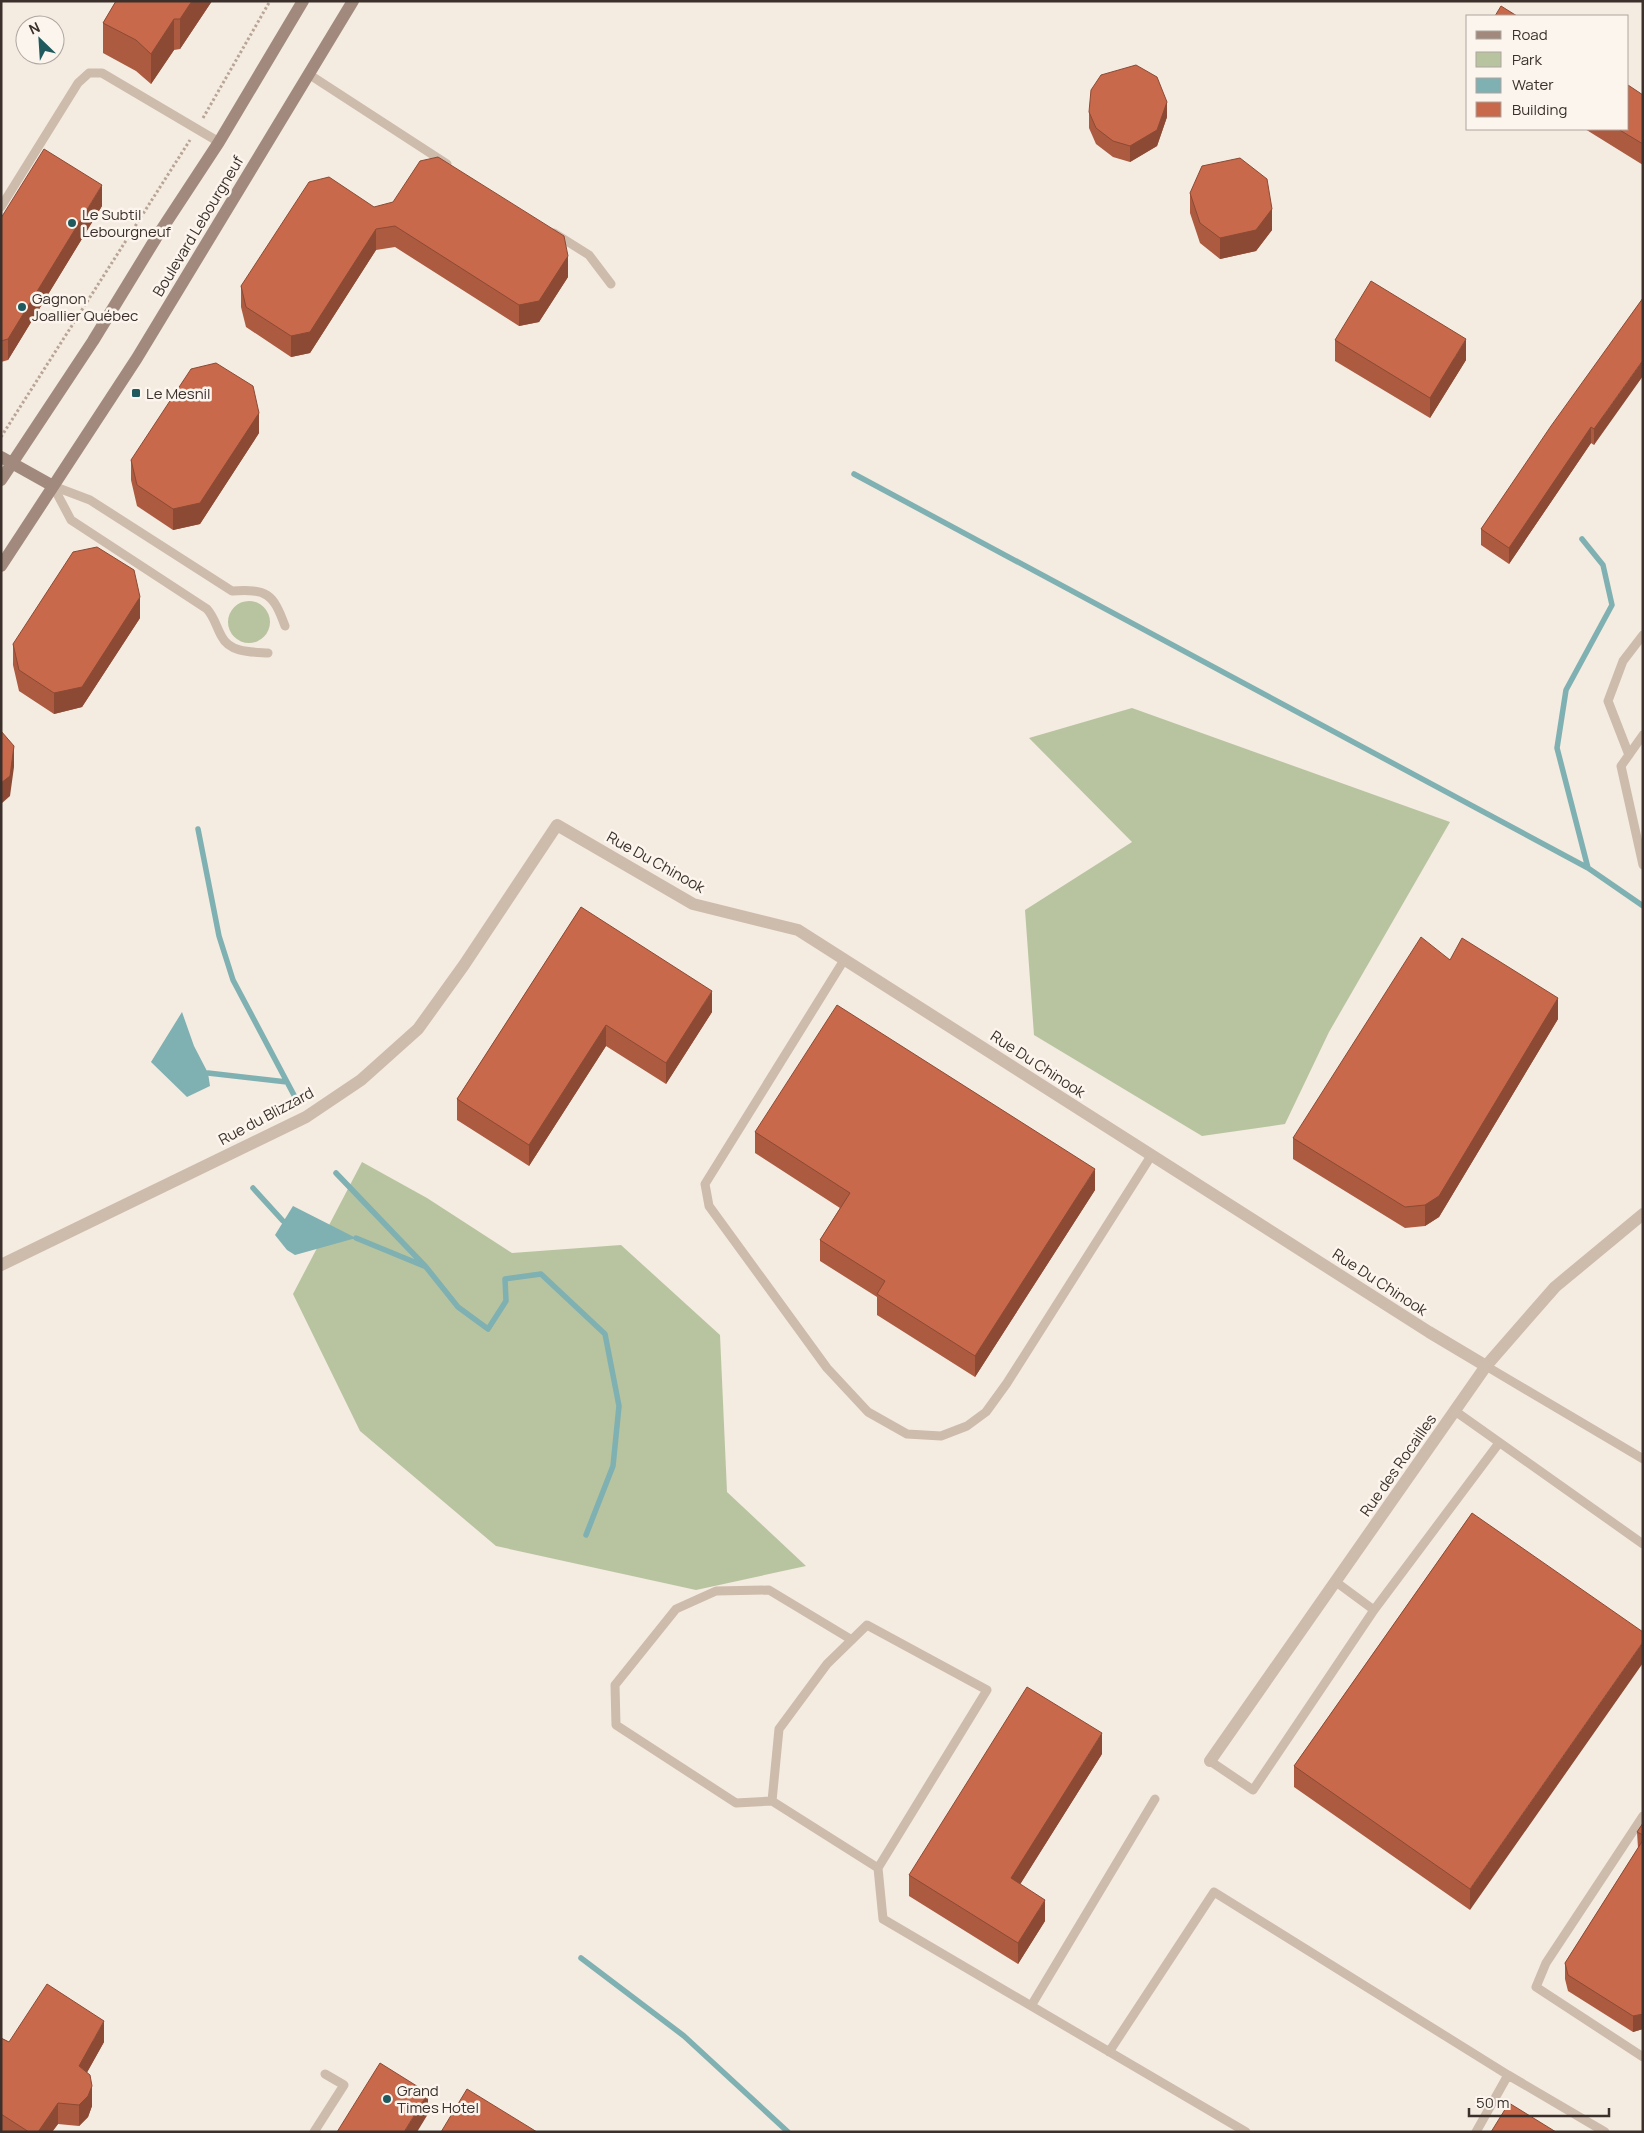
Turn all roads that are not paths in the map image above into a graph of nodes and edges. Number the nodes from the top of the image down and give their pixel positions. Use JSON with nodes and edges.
{"nodes":[{"id":1,"x":303,"y":1,"type":"edge"},
{"id":2,"x":353,"y":1,"type":"edge"},
{"id":3,"x":310,"y":75,"type":"junction"},
{"id":4,"x":219,"y":142,"type":"junction"},
{"id":5,"x":456,"y":170,"type":"edge"},
{"id":6,"x":1,"y":207,"type":"edge"},
{"id":7,"x":547,"y":228,"type":"edge"},
{"id":8,"x":611,"y":284,"type":"dead end"},
{"id":9,"x":7,"y":460,"type":"edge"},
{"id":10,"x":1,"y":480,"type":"edge"},
{"id":11,"x":53,"y":486,"type":"junction"},
{"id":12,"x":1,"y":566,"type":"edge"},
{"id":13,"x":286,"y":626,"type":"dead end"},
{"id":14,"x":1643,"y":635,"type":"edge"},
{"id":15,"x":268,"y":653,"type":"dead end"},
{"id":16,"x":1643,"y":735,"type":"edge"},
{"id":17,"x":1629,"y":755,"type":"junction"},
{"id":18,"x":557,"y":825,"type":"joint"},
{"id":19,"x":1643,"y":865,"type":"edge"},
{"id":20,"x":844,"y":960,"type":"junction"},
{"id":21,"x":1151,"y":1156,"type":"junction"},
{"id":22,"x":1643,"y":1214,"type":"edge"},
{"id":23,"x":1,"y":1265,"type":"edge"},
{"id":24,"x":1486,"y":1366,"type":"junction"},
{"id":25,"x":1455,"y":1412,"type":"junction"},
{"id":26,"x":1498,"y":1443,"type":"junction"},
{"id":27,"x":1643,"y":1459,"type":"edge"},
{"id":28,"x":1643,"y":1544,"type":"edge"},
{"id":29,"x":1336,"y":1582,"type":"junction"},
{"id":30,"x":1374,"y":1610,"type":"junction"},
{"id":31,"x":852,"y":1640,"type":"junction"},
{"id":32,"x":1210,"y":1762,"type":"joint"},
{"id":33,"x":1156,"y":1799,"type":"dead end"},
{"id":34,"x":772,"y":1801,"type":"junction"},
{"id":35,"x":1643,"y":1816,"type":"edge"},
{"id":36,"x":878,"y":1868,"type":"junction"},
{"id":37,"x":1031,"y":2006,"type":"junction"},
{"id":38,"x":1109,"y":2052,"type":"junction"},
{"id":39,"x":1643,"y":2057,"type":"edge"},
{"id":40,"x":325,"y":2074,"type":"dead end"},
{"id":41,"x":1508,"y":2075,"type":"junction"},
{"id":42,"x":314,"y":2132,"type":"edge"},
{"id":43,"x":1246,"y":2132,"type":"edge"},
{"id":44,"x":1476,"y":2132,"type":"edge"},
{"id":45,"x":1605,"y":2132,"type":"edge"}],
"edges":[{"from":1,"to":4,"type":"main road","name":"Boulevard Lebourgneuf"},
{"from":2,"to":3,"type":"main road","name":"Boulevard Lebourgneuf"},
{"from":3,"to":5,"type":"lane"},
{"from":3,"to":11,"type":"main road","name":"Boulevard Lebourgneuf"},
{"from":4,"to":6,"type":"lane"},
{"from":4,"to":9,"type":"main road","name":"Boulevard Lebourgneuf"},
{"from":7,"to":8,"type":"lane"},
{"from":9,"to":10,"type":"main road","name":"Boulevard Lebourgneuf"},
{"from":9,"to":11,"type":"main road"},
{"from":11,"to":12,"type":"main road","name":"Boulevard Lebourgneuf"},
{"from":11,"to":13,"type":"lane"},
{"from":11,"to":15,"type":"lane"},
{"from":14,"to":17,"type":"lane"},
{"from":16,"to":17,"type":"lane"},
{"from":17,"to":19,"type":"lane"},
{"from":18,"to":20,"type":"street","name":"Rue Du Chinook"},
{"from":18,"to":23,"type":"street","name":"Rue du Blizzard"},
{"from":20,"to":21,"type":"street","name":"Rue Du Chinook"},
{"from":20,"to":21,"type":"lane"},
{"from":21,"to":24,"type":"street","name":"Rue Du Chinook"},
{"from":22,"to":24,"type":"street","name":"Rue des Rocailles"},
{"from":24,"to":25,"type":"street","name":"Rue des Rocailles"},
{"from":24,"to":27,"type":"lane"},
{"from":25,"to":26,"type":"lane"},
{"from":25,"to":29,"type":"street","name":"Rue des Rocailles"},
{"from":26,"to":28,"type":"lane"},
{"from":26,"to":30,"type":"lane"},
{"from":29,"to":30,"type":"lane"},
{"from":29,"to":32,"type":"street","name":"Rue des Rocailles"},
{"from":30,"to":32,"type":"lane"},
{"from":31,"to":34,"type":"lane"},
{"from":31,"to":34,"type":"lane"},
{"from":31,"to":36,"type":"lane"},
{"from":33,"to":37,"type":"lane"},
{"from":34,"to":36,"type":"lane"},
{"from":35,"to":39,"type":"lane"},
{"from":36,"to":37,"type":"lane"},
{"from":37,"to":38,"type":"lane"},
{"from":38,"to":41,"type":"lane"},
{"from":38,"to":43,"type":"lane"},
{"from":40,"to":42,"type":"lane"},
{"from":41,"to":44,"type":"lane"},
{"from":41,"to":45,"type":"lane"}]}
